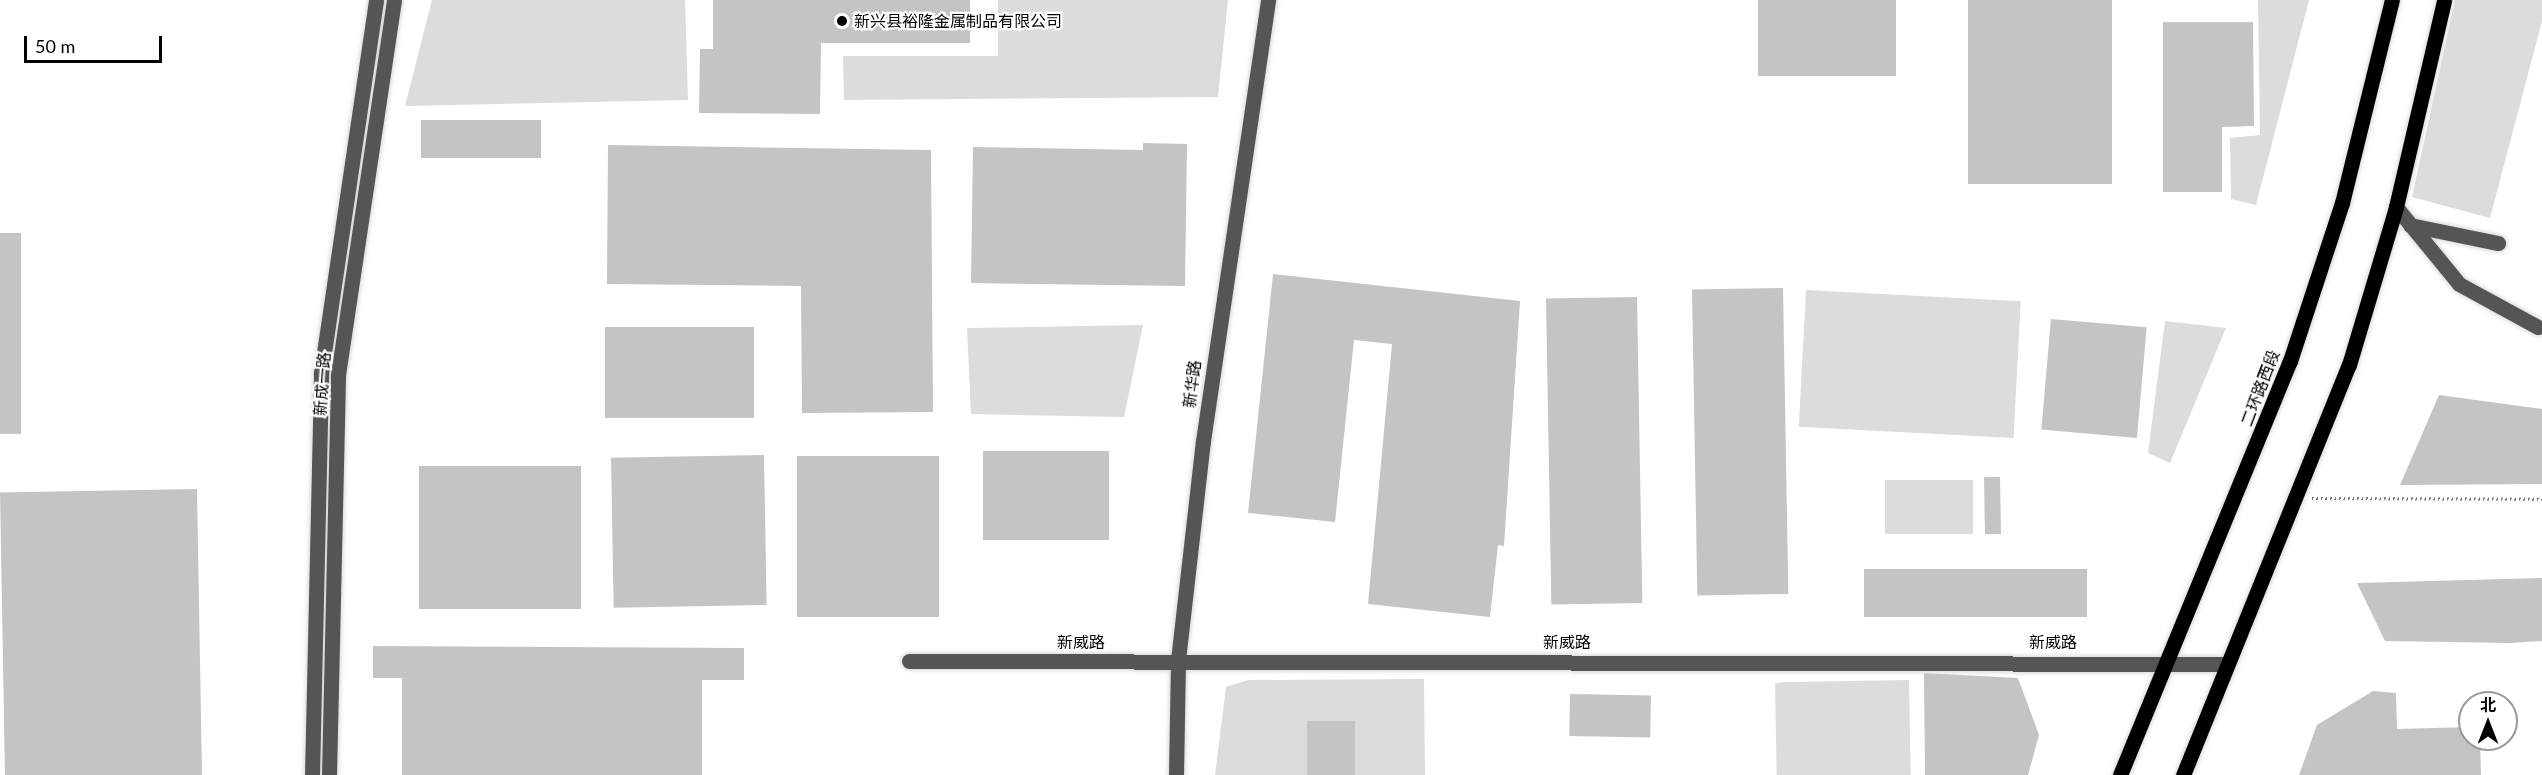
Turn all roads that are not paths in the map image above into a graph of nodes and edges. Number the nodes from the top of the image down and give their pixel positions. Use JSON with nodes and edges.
{"nodes":[{"id":1,"x":376,"y":0,"type":"edge"},
{"id":2,"x":394,"y":0,"type":"edge"},
{"id":3,"x":1268,"y":0,"type":"edge"},
{"id":4,"x":2392,"y":0,"type":"edge"},
{"id":5,"x":2444,"y":0,"type":"edge"},
{"id":6,"x":2396,"y":207,"type":"junction"},
{"id":7,"x":2410,"y":225,"type":"junction"},
{"id":8,"x":2498,"y":243,"type":"dead end"},
{"id":9,"x":2538,"y":327,"type":"dead end"},
{"id":10,"x":909,"y":660,"type":"dead end"},
{"id":11,"x":1178,"y":660,"type":"junction"},
{"id":12,"x":2166,"y":661,"type":"junction"},
{"id":13,"x":2226,"y":664,"type":"junction"},
{"id":14,"x":312,"y":775,"type":"edge"},
{"id":15,"x":329,"y":775,"type":"edge"},
{"id":16,"x":1176,"y":775,"type":"edge"},
{"id":17,"x":2120,"y":775,"type":"edge"},
{"id":18,"x":2182,"y":775,"type":"edge"}],
"edges":[{"from":1,"to":14,"type":"street","name":"新成一路"},
{"from":2,"to":15,"type":"street","name":"新成一路"},
{"from":3,"to":11,"type":"street","name":"新华路"},
{"from":4,"to":12,"type":"main road","name":"二环路西段"},
{"from":5,"to":6,"type":"main road"},
{"from":6,"to":7,"type":"street"},
{"from":6,"to":13,"type":"main road"},
{"from":7,"to":8,"type":"street"},
{"from":7,"to":9,"type":"street"},
{"from":10,"to":11,"type":"street","name":"新威路"},
{"from":11,"to":12,"type":"street","name":"新威路"},
{"from":11,"to":16,"type":"street","name":"新华路"},
{"from":12,"to":13,"type":"street","name":"新威路"},
{"from":12,"to":17,"type":"main road","name":"二环路西段"},
{"from":13,"to":18,"type":"main road"}]}
